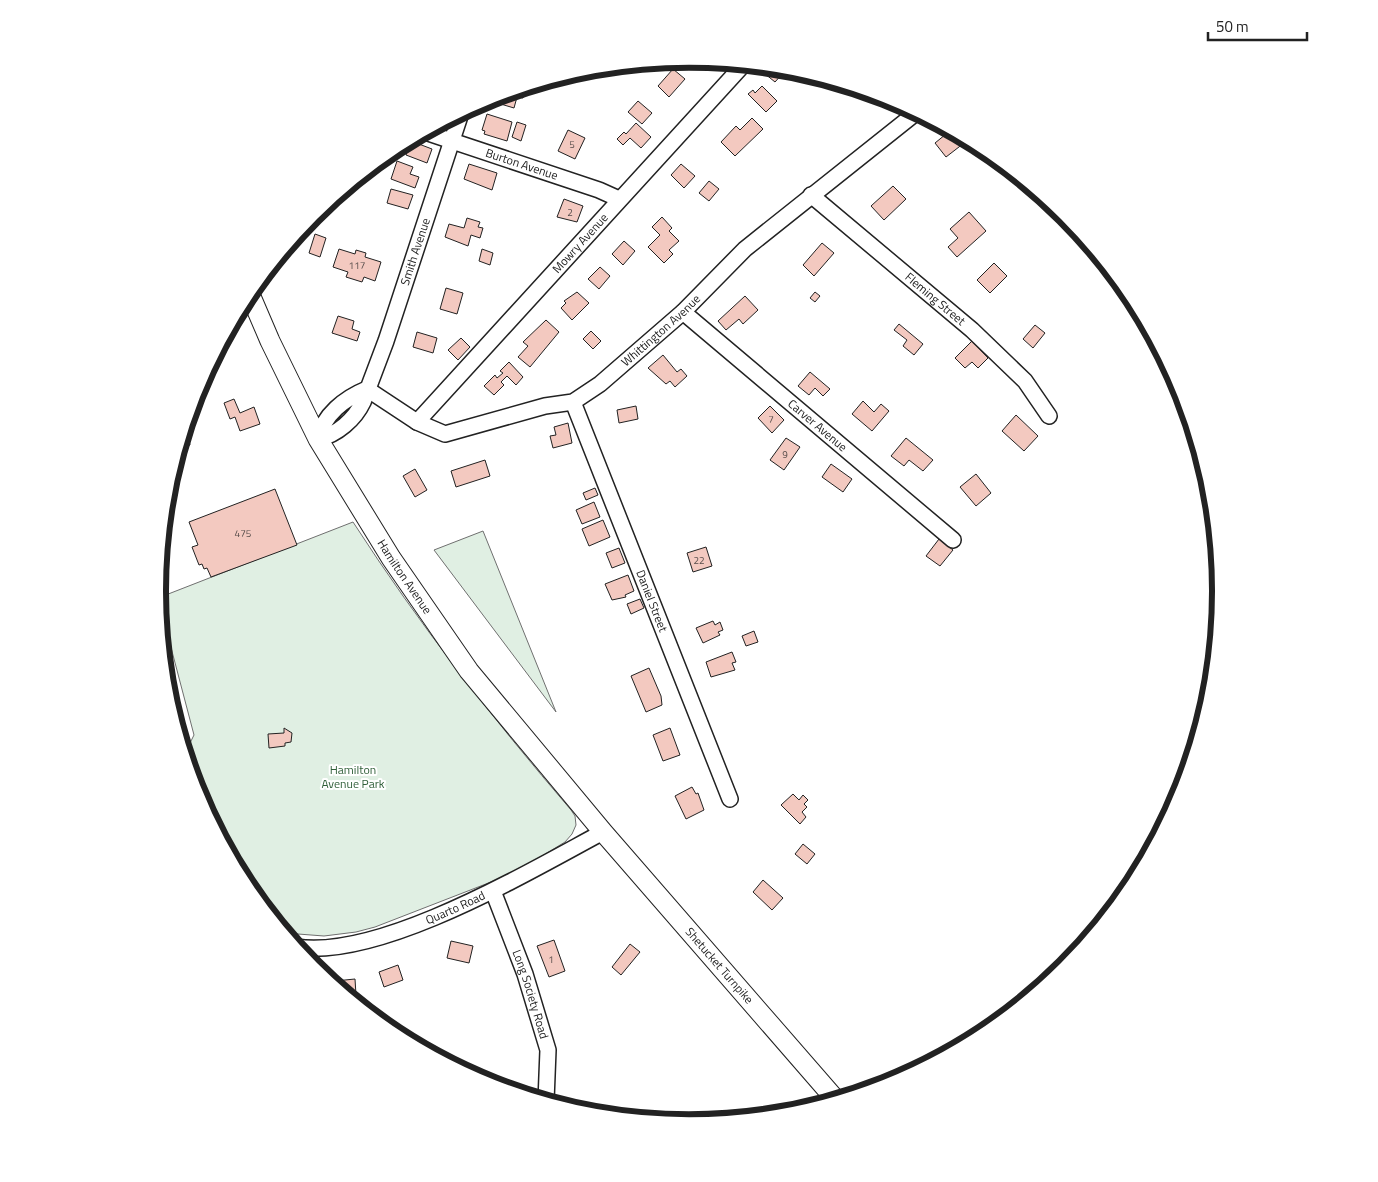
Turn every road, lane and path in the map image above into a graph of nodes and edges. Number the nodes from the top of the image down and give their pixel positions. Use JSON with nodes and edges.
{"nodes":[{"id":1,"x":738,"y":70,"type":"edge"},
{"id":2,"x":911,"y":117,"type":"edge"},
{"id":3,"x":458,"y":121,"type":"edge"},
{"id":4,"x":433,"y":135,"type":"edge"},
{"id":5,"x":451,"y":140,"type":"junction"},
{"id":6,"x":811,"y":195,"type":"junction"},
{"id":7,"x":619,"y":199,"type":"junction"},
{"id":8,"x":253,"y":301,"type":"edge"},
{"id":9,"x":683,"y":312,"type":"junction"},
{"id":10,"x":366,"y":389,"type":"junction"},
{"id":11,"x":573,"y":402,"type":"junction"},
{"id":12,"x":1049,"y":416,"type":"dead end"},
{"id":13,"x":417,"y":422,"type":"junction"},
{"id":14,"x":318,"y":439,"type":"junction"},
{"id":15,"x":953,"y":540,"type":"dead end"},
{"id":16,"x":730,"y":799,"type":"dead end"},
{"id":17,"x":603,"y":832,"type":"junction"},
{"id":18,"x":493,"y":891,"type":"junction"},
{"id":19,"x":306,"y":947,"type":"edge"},
{"id":20,"x":546,"y":1095,"type":"edge"},
{"id":21,"x":831,"y":1095,"type":"edge"}],
"edges":[{"from":1,"to":7,"type":"street","name":"Mowry Avenue"},
{"from":2,"to":6,"type":"street","name":"Whittington Avenue"},
{"from":3,"to":5,"type":"street","name":"Smith Avenue"},
{"from":4,"to":5,"type":"street","name":"Burton Avenue"},
{"from":5,"to":7,"type":"street","name":"Burton Avenue"},
{"from":5,"to":10,"type":"street","name":"Smith Avenue"},
{"from":6,"to":9,"type":"street","name":"Whittington Avenue"},
{"from":6,"to":12,"type":"street","name":"Fleming Street"},
{"from":7,"to":13,"type":"street","name":"Mowry Avenue"},
{"from":8,"to":14,"type":"main road","name":"Hamilton Avenue"},
{"from":9,"to":11,"type":"street","name":"Whittington Avenue"},
{"from":9,"to":15,"type":"street","name":"Carver Avenue"},
{"from":10,"to":13,"type":"street","name":"Whittington Avenue"},
{"from":10,"to":14,"type":"street","name":"Smith Avenue"},
{"from":11,"to":13,"type":"street","name":"Whittington Avenue"},
{"from":11,"to":16,"type":"street","name":"Daniel Street"},
{"from":14,"to":17,"type":"main road","name":"Hamilton Avenue"},
{"from":17,"to":18,"type":"street","name":"Quarto Road"},
{"from":17,"to":21,"type":"main road","name":"Shetucket Turnpike"},
{"from":18,"to":19,"type":"street","name":"Quarto Road"},
{"from":18,"to":20,"type":"street","name":"Long Society Road"}]}
